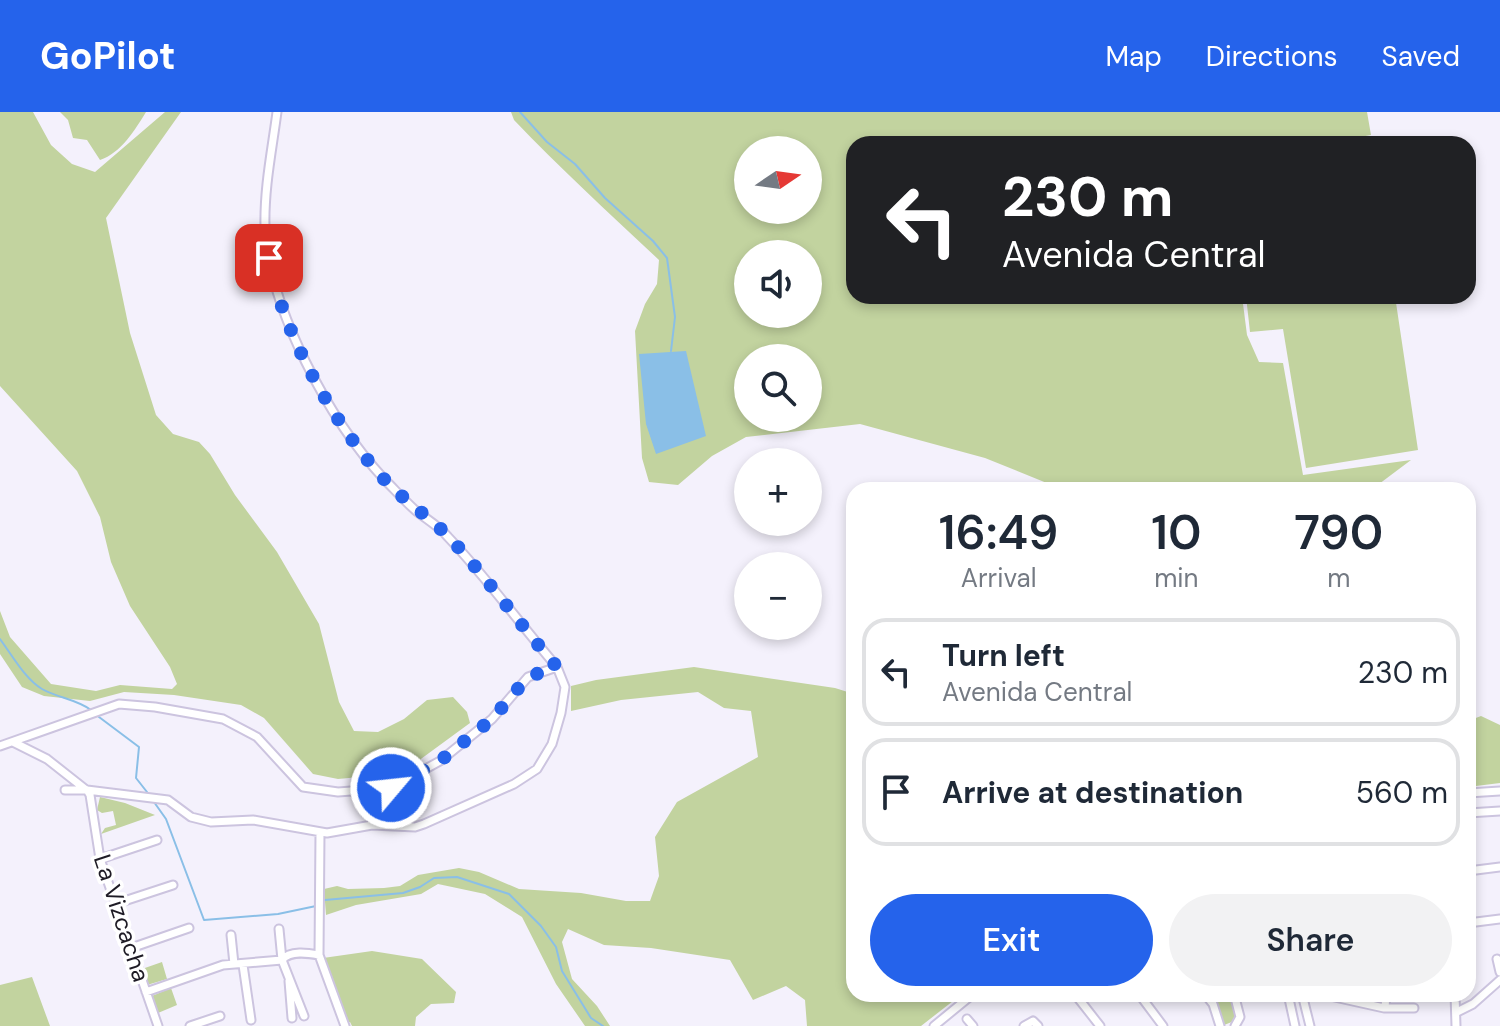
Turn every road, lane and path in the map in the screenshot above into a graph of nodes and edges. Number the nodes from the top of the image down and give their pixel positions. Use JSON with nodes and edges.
{"nodes":[{"id":1,"x":277,"y":112,"type":"edge"},
{"id":2,"x":557,"y":667,"type":"junction"},
{"id":3,"x":13,"y":742,"type":"junction"},
{"id":4,"x":0,"y":746,"type":"edge"},
{"id":5,"x":65,"y":790,"type":"dead end"},
{"id":6,"x":87,"y":790,"type":"junction"},
{"id":7,"x":1500,"y":791,"type":"edge"},
{"id":8,"x":97,"y":792,"type":"junction"},
{"id":9,"x":1476,"y":792,"type":"edge"},
{"id":10,"x":90,"y":809,"type":"junction"},
{"id":11,"x":1500,"y":811,"type":"edge"},
{"id":12,"x":1476,"y":812,"type":"edge"},
{"id":13,"x":320,"y":833,"type":"junction"},
{"id":14,"x":157,"y":840,"type":"dead end"},
{"id":15,"x":100,"y":859,"type":"junction"},
{"id":16,"x":1500,"y":867,"type":"edge"},
{"id":17,"x":1476,"y":870,"type":"edge"},
{"id":18,"x":173,"y":885,"type":"dead end"},
{"id":19,"x":115,"y":904,"type":"junction"},
{"id":20,"x":1500,"y":919,"type":"edge"},
{"id":21,"x":1476,"y":922,"type":"edge"},
{"id":22,"x":189,"y":928,"type":"dead end"},
{"id":23,"x":279,"y":929,"type":"dead end"},
{"id":24,"x":231,"y":935,"type":"dead end"},
{"id":25,"x":131,"y":948,"type":"junction"},
{"id":26,"x":319,"y":955,"type":"junction"},
{"id":27,"x":1497,"y":959,"type":"dead end"},
{"id":28,"x":282,"y":960,"type":"junction"},
{"id":29,"x":234,"y":964,"type":"junction"},
{"id":30,"x":243,"y":965,"type":"junction"},
{"id":31,"x":1500,"y":972,"type":"edge"},
{"id":32,"x":289,"y":979,"type":"junction"},
{"id":33,"x":1500,"y":980,"type":"edge"},
{"id":34,"x":146,"y":992,"type":"junction"},
{"id":35,"x":1476,"y":1001,"type":"edge"},
{"id":36,"x":963,"y":1002,"type":"edge"},
{"id":37,"x":1081,"y":1002,"type":"edge"},
{"id":38,"x":1145,"y":1002,"type":"edge"},
{"id":39,"x":1211,"y":1002,"type":"edge"},
{"id":40,"x":1236,"y":1002,"type":"edge"},
{"id":41,"x":1290,"y":1002,"type":"edge"},
{"id":42,"x":1304,"y":1002,"type":"edge"},
{"id":43,"x":1368,"y":1002,"type":"edge"},
{"id":44,"x":1385,"y":1002,"type":"edge"},
{"id":45,"x":1456,"y":1002,"type":"edge"},
{"id":46,"x":1475,"y":1002,"type":"edge"},
{"id":47,"x":1385,"y":1008,"type":"junction"},
{"id":48,"x":1414,"y":1008,"type":"dead end"},
{"id":49,"x":1457,"y":1012,"type":"junction"},
{"id":50,"x":220,"y":1016,"type":"dead end"},
{"id":51,"x":304,"y":1016,"type":"dead end"},
{"id":52,"x":292,"y":1018,"type":"dead end"},
{"id":53,"x":251,"y":1020,"type":"dead end"},
{"id":54,"x":158,"y":1026,"type":"edge"},
{"id":55,"x":190,"y":1026,"type":"edge"},
{"id":56,"x":345,"y":1026,"type":"edge"},
{"id":57,"x":934,"y":1026,"type":"edge"},
{"id":58,"x":1024,"y":1026,"type":"edge"},
{"id":59,"x":1038,"y":1026,"type":"edge"},
{"id":60,"x":1100,"y":1026,"type":"edge"},
{"id":61,"x":1163,"y":1026,"type":"edge"},
{"id":62,"x":1220,"y":1026,"type":"edge"},
{"id":63,"x":1235,"y":1026,"type":"edge"},
{"id":64,"x":1295,"y":1026,"type":"edge"},
{"id":65,"x":1310,"y":1026,"type":"edge"},
{"id":66,"x":1456,"y":1026,"type":"edge"}],
"edges":[{"from":1,"to":2,"type":"street"},
{"from":2,"to":3,"type":"street"},
{"from":2,"to":13,"type":"street"},
{"from":3,"to":4,"type":"street"},
{"from":3,"to":6,"type":"street"},
{"from":5,"to":6,"type":"street"},
{"from":6,"to":8,"type":"street"},
{"from":6,"to":10,"type":"street","name":"La Vizcacha"},
{"from":7,"to":9,"type":"street"},
{"from":8,"to":10,"type":"street"},
{"from":8,"to":13,"type":"street"},
{"from":10,"to":15,"type":"street","name":"La Vizcacha"},
{"from":11,"to":12,"type":"street"},
{"from":13,"to":26,"type":"street"},
{"from":14,"to":15,"type":"street"},
{"from":15,"to":19,"type":"street","name":"La Vizcacha"},
{"from":16,"to":17,"type":"street"},
{"from":18,"to":19,"type":"street"},
{"from":19,"to":25,"type":"street","name":"La Vizcacha"},
{"from":20,"to":21,"type":"street"},
{"from":22,"to":25,"type":"street"},
{"from":23,"to":28,"type":"street"},
{"from":24,"to":29,"type":"street"},
{"from":25,"to":34,"type":"street","name":"La Vizcacha"},
{"from":26,"to":28,"type":"street"},
{"from":26,"to":56,"type":"street"},
{"from":27,"to":31,"type":"street"},
{"from":28,"to":30,"type":"street"},
{"from":28,"to":32,"type":"street"},
{"from":29,"to":30,"type":"street"},
{"from":29,"to":34,"type":"street"},
{"from":30,"to":53,"type":"street"},
{"from":32,"to":51,"type":"street"},
{"from":32,"to":52,"type":"street"},
{"from":33,"to":35,"type":"street"},
{"from":34,"to":54,"type":"street","name":"La Vizcacha"},
{"from":36,"to":57,"type":"street"},
{"from":37,"to":60,"type":"street"},
{"from":38,"to":61,"type":"street"},
{"from":39,"to":62,"type":"street"},
{"from":40,"to":63,"type":"street"},
{"from":41,"to":64,"type":"street"},
{"from":42,"to":65,"type":"street"},
{"from":43,"to":47,"type":"street"},
{"from":44,"to":47,"type":"street"},
{"from":45,"to":49,"type":"street"},
{"from":46,"to":49,"type":"street"},
{"from":47,"to":48,"type":"street"},
{"from":49,"to":66,"type":"street"},
{"from":50,"to":55,"type":"street"},
{"from":58,"to":59,"type":"street"}]}
